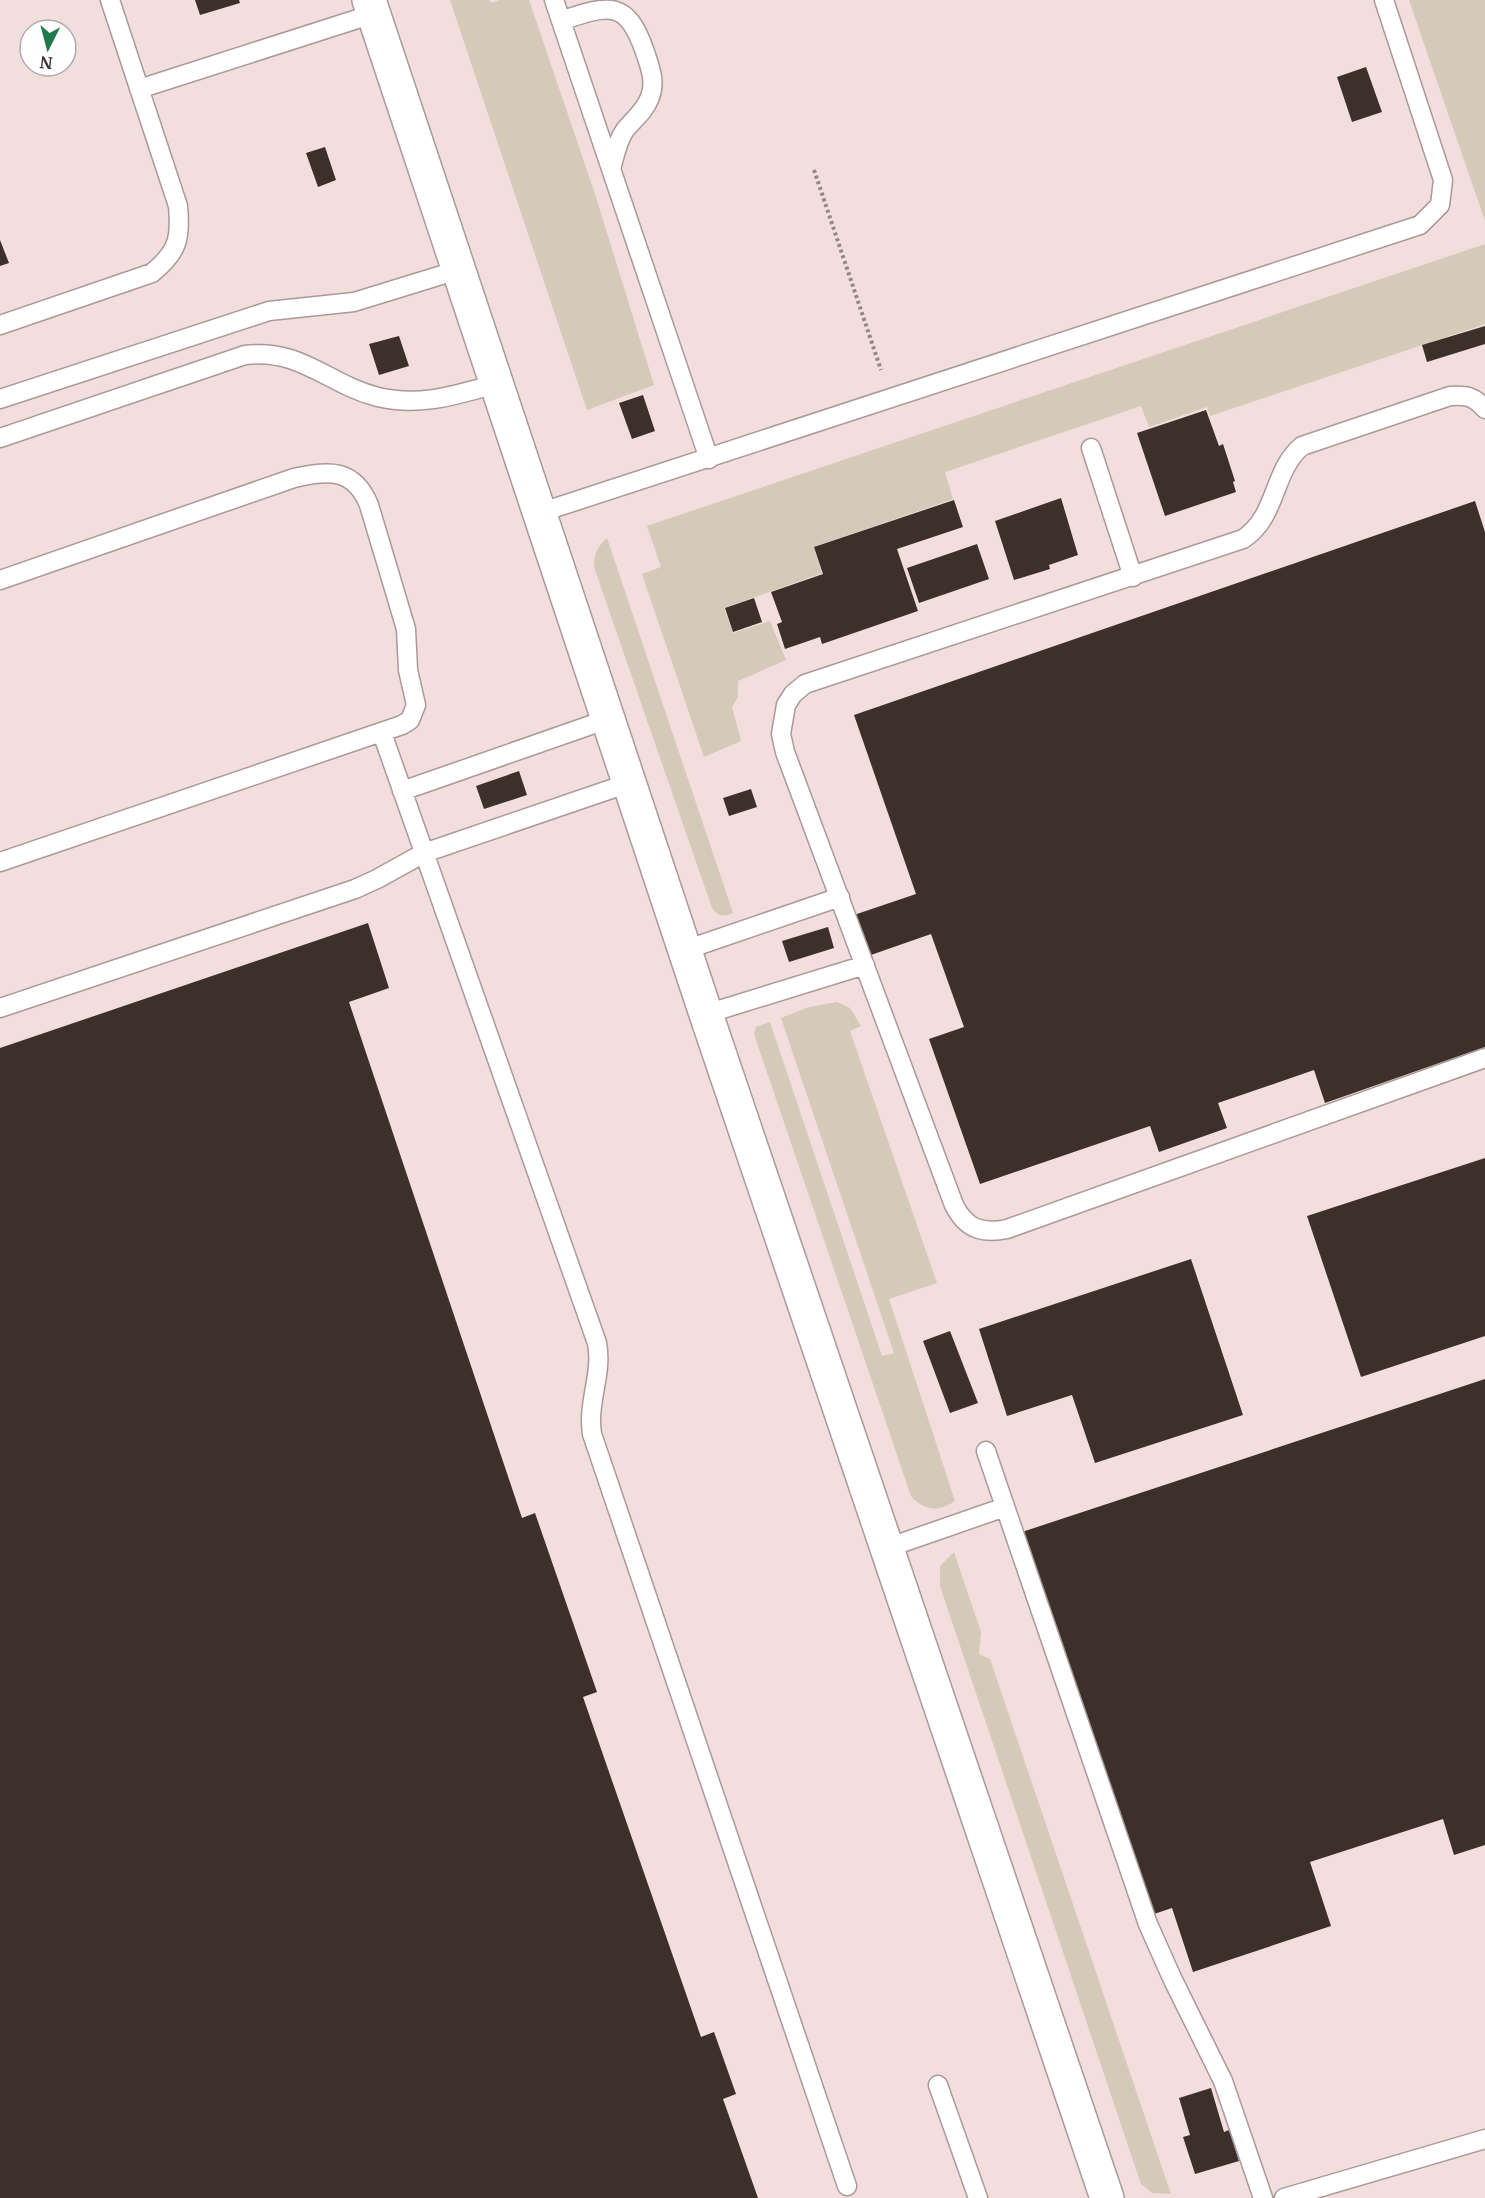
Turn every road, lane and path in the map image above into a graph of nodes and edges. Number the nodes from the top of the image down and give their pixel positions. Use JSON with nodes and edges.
{"nodes":[{"id":1,"x":110,"y":0,"type":"edge"},
{"id":2,"x":554,"y":0,"type":"edge"},
{"id":3,"x":1384,"y":0,"type":"edge"},
{"id":4,"x":371,"y":7,"type":"edge"},
{"id":5,"x":561,"y":21,"type":"junction"},
{"id":6,"x":140,"y":89,"type":"junction"},
{"id":7,"x":611,"y":169,"type":"junction"},
{"id":8,"x":814,"y":170,"type":"dead end"},
{"id":9,"x":458,"y":270,"type":"junction"},
{"id":10,"x":0,"y":325,"type":"edge"},
{"id":11,"x":496,"y":384,"type":"junction"},
{"id":12,"x":0,"y":399,"type":"edge"},
{"id":13,"x":891,"y":399,"type":"junction"},
{"id":14,"x":1485,"y":409,"type":"edge"},
{"id":15,"x":0,"y":438,"type":"edge"},
{"id":16,"x":1091,"y":447,"type":"dead end"},
{"id":17,"x":709,"y":459,"type":"junction"},
{"id":18,"x":539,"y":513,"type":"junction"},
{"id":19,"x":1133,"y":577,"type":"junction"},
{"id":20,"x":0,"y":580,"type":"edge"},
{"id":21,"x":608,"y":720,"type":"junction"},
{"id":22,"x":382,"y":732,"type":"junction"},
{"id":23,"x":629,"y":783,"type":"junction"},
{"id":24,"x":402,"y":791,"type":"junction"},
{"id":25,"x":424,"y":853,"type":"junction"},
{"id":26,"x":0,"y":862,"type":"edge"},
{"id":27,"x":840,"y":897,"type":"junction"},
{"id":28,"x":685,"y":950,"type":"junction"},
{"id":29,"x":865,"y":965,"type":"junction"},
{"id":30,"x":0,"y":1008,"type":"edge"},
{"id":31,"x":706,"y":1014,"type":"junction"},
{"id":32,"x":1485,"y":1058,"type":"edge"},
{"id":33,"x":986,"y":1451,"type":"dead end"},
{"id":34,"x":1005,"y":1507,"type":"junction"},
{"id":35,"x":887,"y":1548,"type":"junction"},
{"id":36,"x":938,"y":2085,"type":"dead end"},
{"id":37,"x":1485,"y":2139,"type":"edge"},
{"id":38,"x":847,"y":2186,"type":"dead end"},
{"id":39,"x":978,"y":2198,"type":"edge"},
{"id":40,"x":1107,"y":2198,"type":"edge"},
{"id":41,"x":1263,"y":2198,"type":"edge"},
{"id":42,"x":1284,"y":2198,"type":"edge"}],
"edges":[{"from":1,"to":6,"type":"lane"},
{"from":2,"to":5,"type":"lane"},
{"from":3,"to":13,"type":"lane"},
{"from":4,"to":6,"type":"lane"},
{"from":4,"to":9,"type":"street"},
{"from":5,"to":7,"type":"lane"},
{"from":5,"to":7,"type":"lane"},
{"from":6,"to":10,"type":"lane"},
{"from":7,"to":17,"type":"lane"},
{"from":8,"to":13,"type":"path"},
{"from":9,"to":11,"type":"street"},
{"from":9,"to":12,"type":"lane"},
{"from":11,"to":15,"type":"lane"},
{"from":11,"to":18,"type":"street"},
{"from":13,"to":17,"type":"lane"},
{"from":14,"to":19,"type":"lane"},
{"from":16,"to":19,"type":"lane"},
{"from":17,"to":18,"type":"lane"},
{"from":18,"to":21,"type":"street"},
{"from":19,"to":27,"type":"lane"},
{"from":20,"to":22,"type":"lane"},
{"from":21,"to":23,"type":"street"},
{"from":21,"to":24,"type":"lane"},
{"from":22,"to":24,"type":"lane"},
{"from":22,"to":26,"type":"lane"},
{"from":23,"to":25,"type":"lane"},
{"from":23,"to":28,"type":"street"},
{"from":24,"to":25,"type":"lane"},
{"from":25,"to":30,"type":"lane"},
{"from":25,"to":38,"type":"lane"},
{"from":27,"to":28,"type":"lane"},
{"from":27,"to":29,"type":"lane"},
{"from":28,"to":31,"type":"street"},
{"from":29,"to":31,"type":"lane"},
{"from":29,"to":32,"type":"lane"},
{"from":31,"to":35,"type":"street"},
{"from":33,"to":34,"type":"lane"},
{"from":34,"to":35,"type":"lane"},
{"from":34,"to":41,"type":"lane"},
{"from":35,"to":40,"type":"street"},
{"from":36,"to":39,"type":"lane"},
{"from":37,"to":42,"type":"lane"}]}
